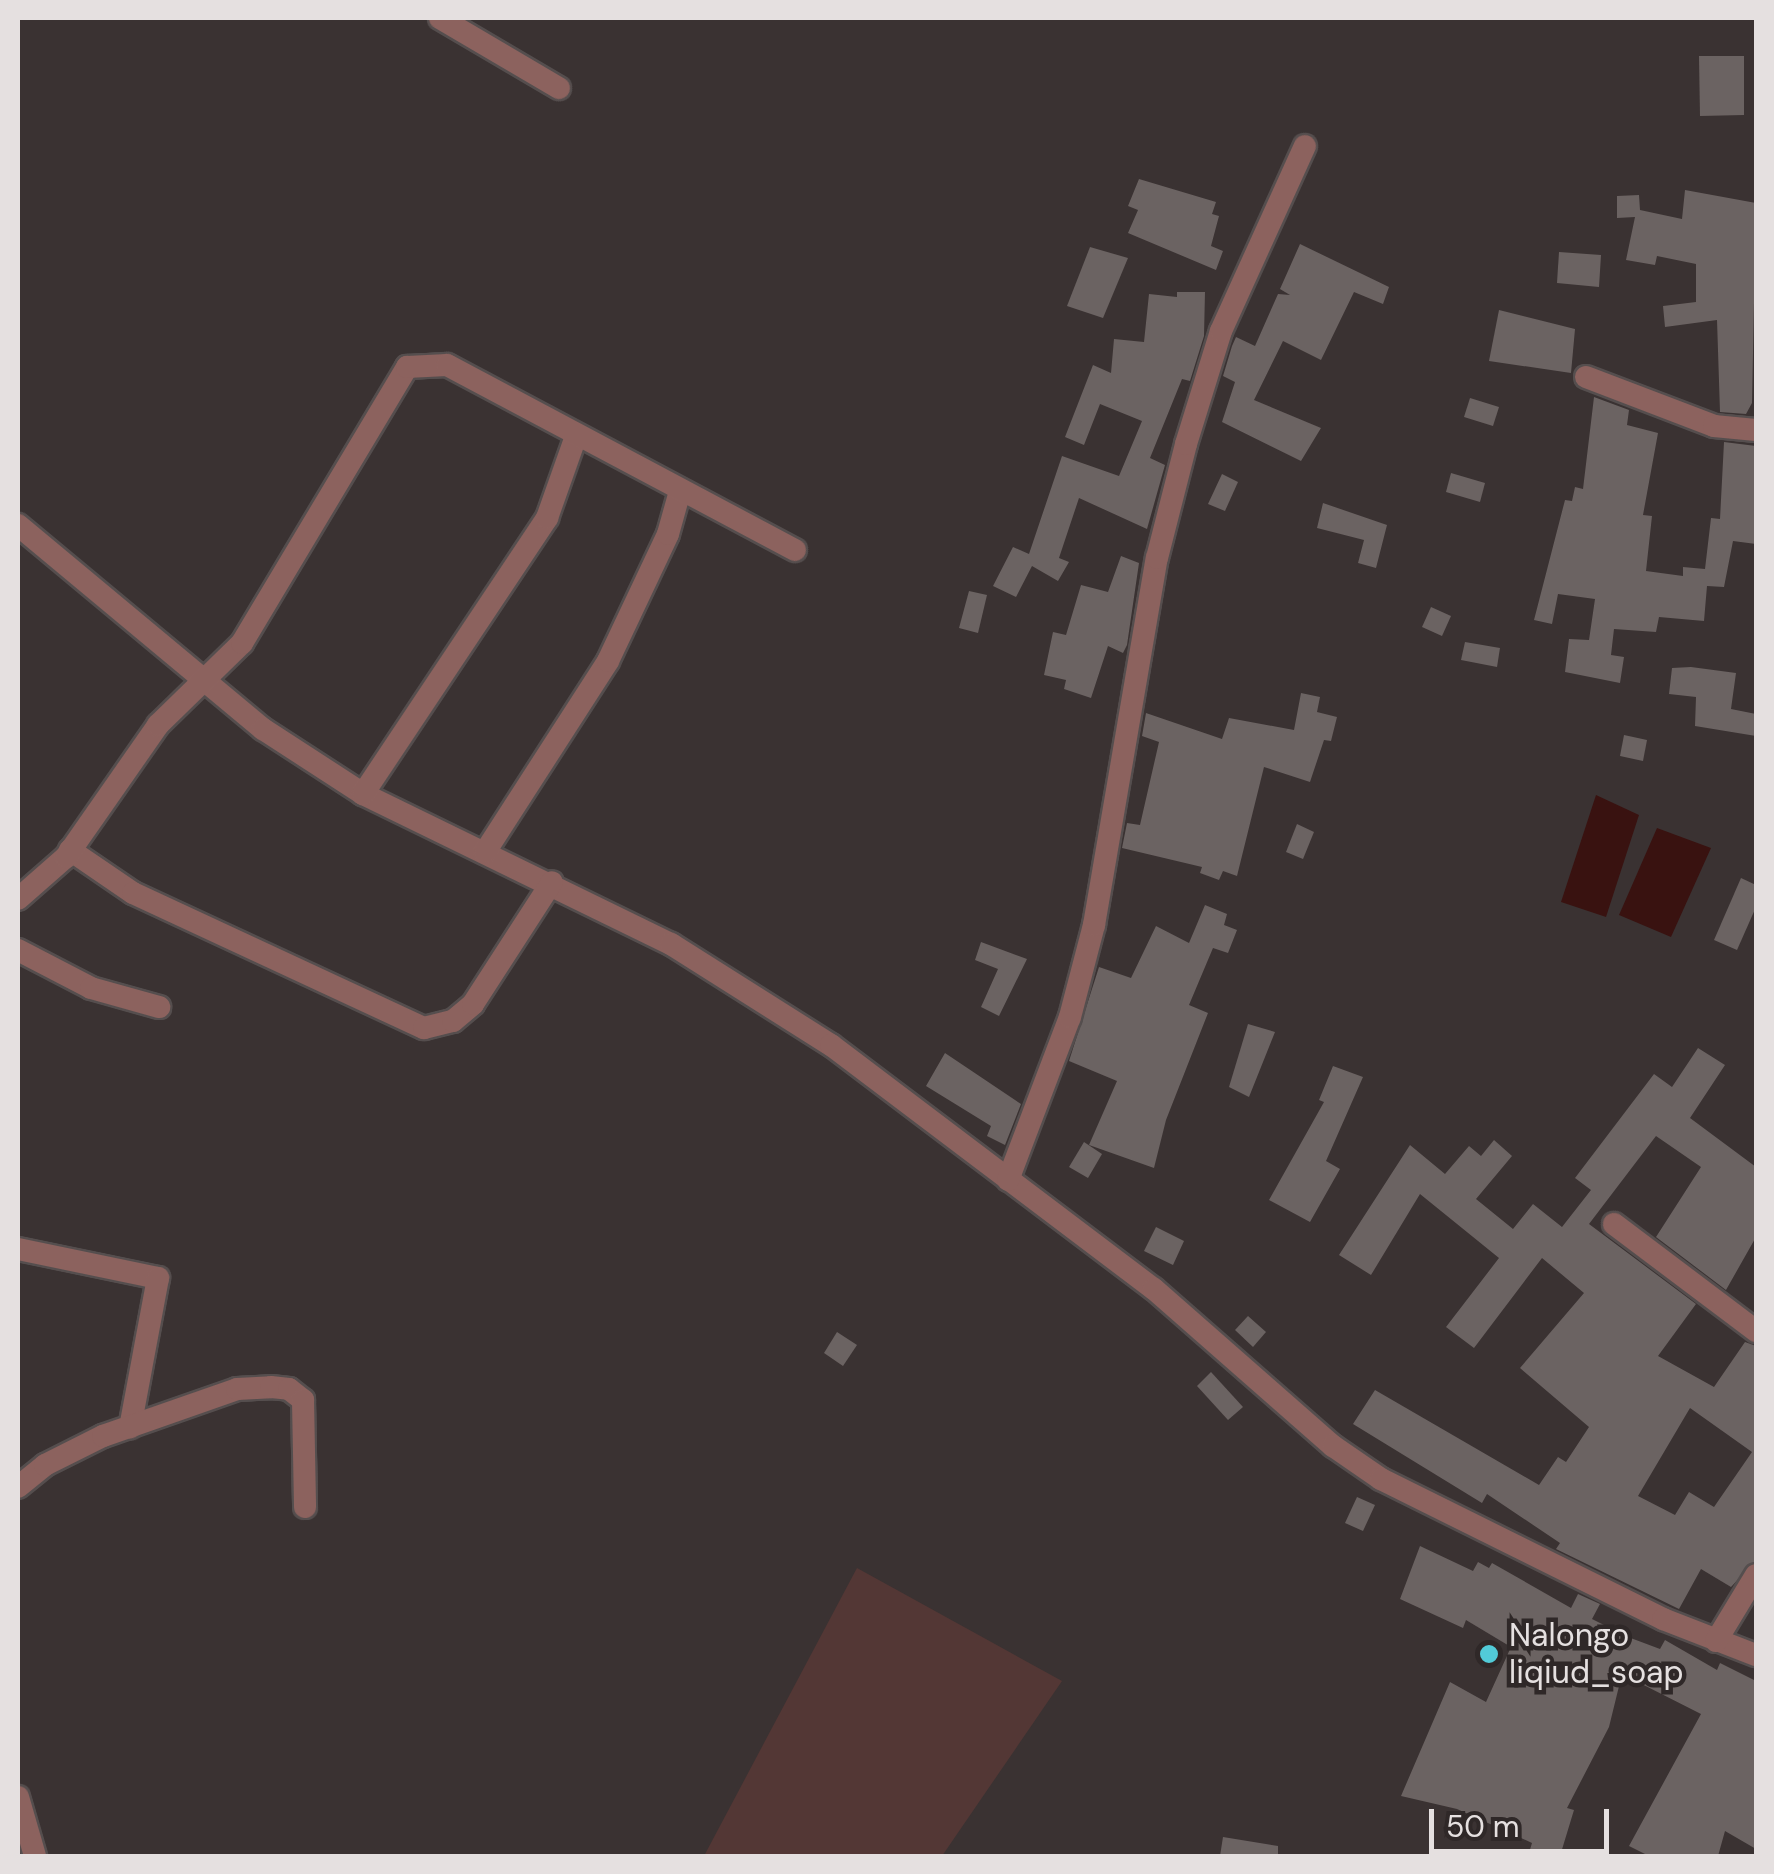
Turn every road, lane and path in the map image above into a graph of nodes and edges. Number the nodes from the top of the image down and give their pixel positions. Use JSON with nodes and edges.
{"nodes":[{"id":1,"x":440,"y":18,"type":"edge"},
{"id":2,"x":559,"y":88,"type":"dead end"},
{"id":3,"x":1305,"y":146,"type":"dead end"},
{"id":4,"x":1586,"y":378,"type":"dead end"},
{"id":5,"x":1756,"y":430,"type":"edge"},
{"id":6,"x":576,"y":436,"type":"junction"},
{"id":7,"x":680,"y":492,"type":"junction"},
{"id":8,"x":18,"y":525,"type":"edge"},
{"id":9,"x":795,"y":550,"type":"dead end"},
{"id":10,"x":206,"y":679,"type":"junction"},
{"id":11,"x":362,"y":794,"type":"junction"},
{"id":12,"x":70,"y":850,"type":"junction"},
{"id":13,"x":485,"y":852,"type":"junction"},
{"id":14,"x":552,"y":882,"type":"junction"},
{"id":15,"x":18,"y":899,"type":"edge"},
{"id":16,"x":18,"y":950,"type":"edge"},
{"id":17,"x":159,"y":1007,"type":"dead end"},
{"id":18,"x":1008,"y":1180,"type":"junction"},
{"id":19,"x":1614,"y":1224,"type":"dead end"},
{"id":20,"x":18,"y":1249,"type":"edge"},
{"id":21,"x":1756,"y":1332,"type":"edge"},
{"id":22,"x":130,"y":1427,"type":"junction"},
{"id":23,"x":18,"y":1487,"type":"edge"},
{"id":24,"x":305,"y":1507,"type":"dead end"},
{"id":25,"x":1756,"y":1575,"type":"edge"},
{"id":26,"x":1716,"y":1640,"type":"junction"},
{"id":27,"x":1756,"y":1655,"type":"edge"},
{"id":28,"x":18,"y":1797,"type":"edge"},
{"id":29,"x":36,"y":1856,"type":"edge"}],
"edges":[{"from":1,"to":2,"type":"street"},
{"from":3,"to":18,"type":"street"},
{"from":4,"to":5,"type":"street"},
{"from":6,"to":7,"type":"street"},
{"from":6,"to":10,"type":"street"},
{"from":6,"to":11,"type":"street"},
{"from":7,"to":9,"type":"street"},
{"from":7,"to":13,"type":"street"},
{"from":8,"to":10,"type":"street"},
{"from":10,"to":11,"type":"street"},
{"from":10,"to":12,"type":"street"},
{"from":11,"to":13,"type":"street"},
{"from":12,"to":14,"type":"street"},
{"from":12,"to":15,"type":"street"},
{"from":13,"to":14,"type":"street"},
{"from":14,"to":18,"type":"street"},
{"from":16,"to":17,"type":"street"},
{"from":18,"to":26,"type":"street"},
{"from":19,"to":21,"type":"street"},
{"from":20,"to":22,"type":"street"},
{"from":22,"to":23,"type":"street"},
{"from":22,"to":24,"type":"street"},
{"from":25,"to":26,"type":"street"},
{"from":26,"to":27,"type":"street"},
{"from":28,"to":29,"type":"street"}]}
